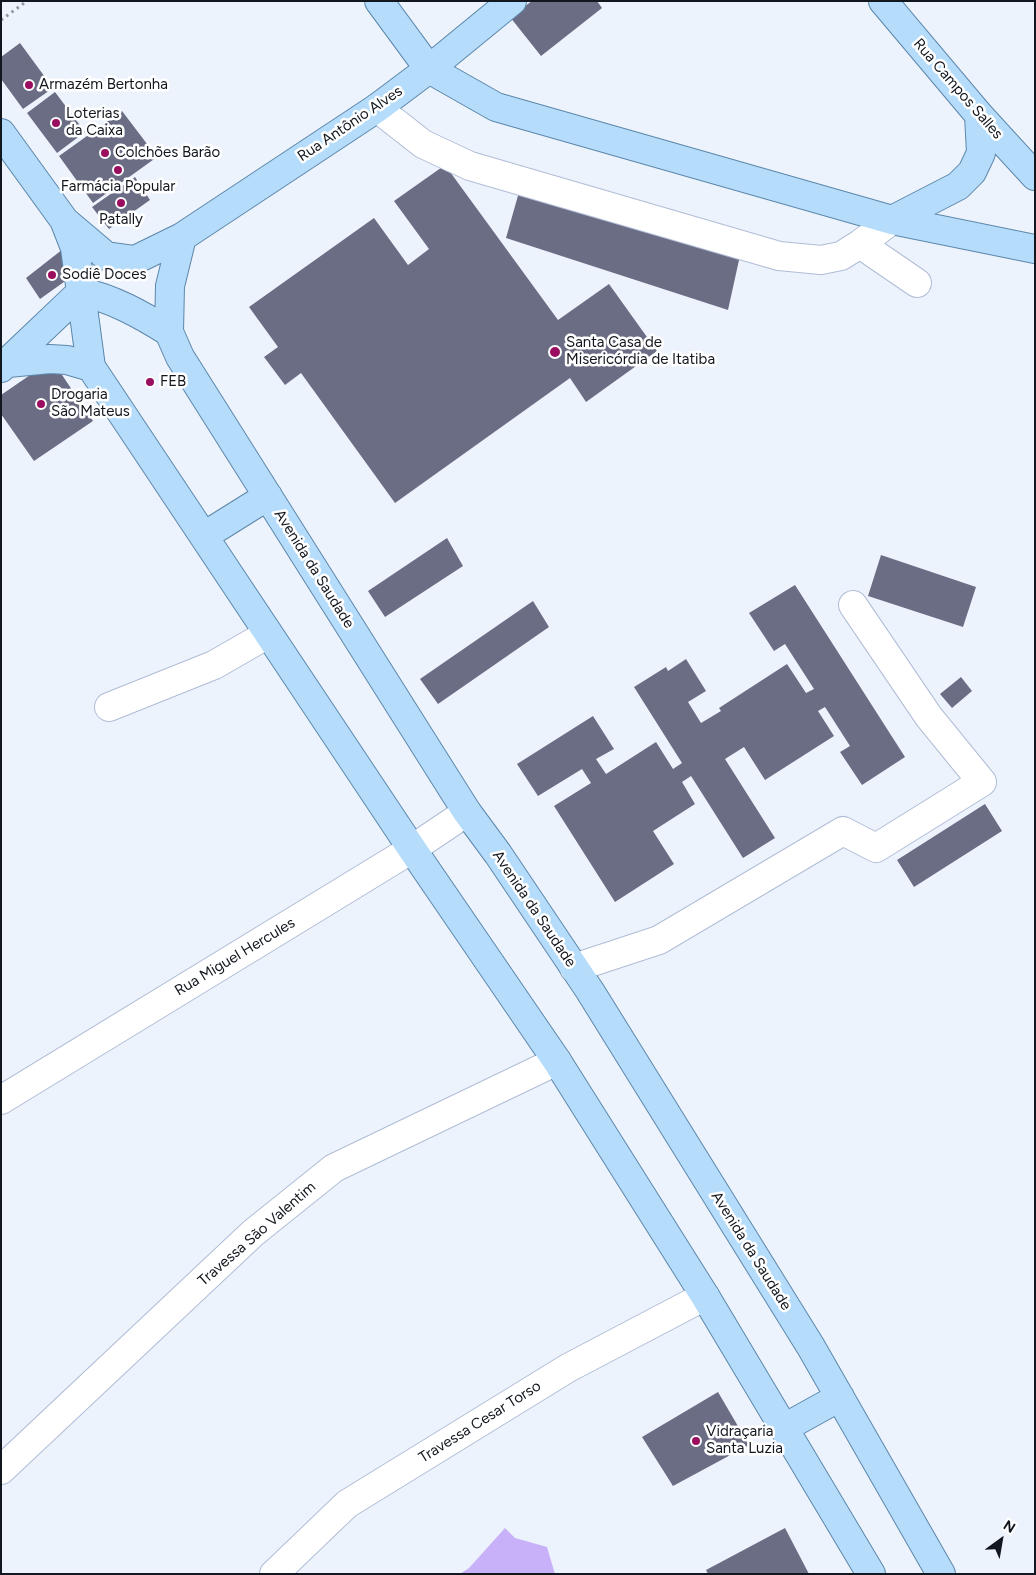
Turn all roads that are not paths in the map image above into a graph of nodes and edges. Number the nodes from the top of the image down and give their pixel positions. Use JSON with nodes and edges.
{"nodes":[{"id":1,"x":379,"y":1,"type":"edge"},
{"id":2,"x":512,"y":1,"type":"edge"},
{"id":3,"x":882,"y":1,"type":"edge"},
{"id":4,"x":429,"y":69,"type":"junction"},
{"id":5,"x":377,"y":108,"type":"junction"},
{"id":6,"x":979,"y":115,"type":"junction"},
{"id":7,"x":1,"y":133,"type":"edge"},
{"id":8,"x":1035,"y":176,"type":"edge"},
{"id":9,"x":64,"y":220,"type":"junction"},
{"id":10,"x":892,"y":220,"type":"junction"},
{"id":11,"x":182,"y":237,"type":"junction"},
{"id":12,"x":860,"y":244,"type":"junction"},
{"id":13,"x":1035,"y":248,"type":"edge"},
{"id":14,"x":917,"y":283,"type":"dead end"},
{"id":15,"x":81,"y":292,"type":"junction"},
{"id":16,"x":169,"y":332,"type":"junction"},
{"id":17,"x":5,"y":366,"type":"edge"},
{"id":18,"x":91,"y":367,"type":"junction"},
{"id":19,"x":268,"y":496,"type":"junction"},
{"id":20,"x":204,"y":536,"type":"junction"},
{"id":21,"x":852,"y":605,"type":"dead end"},
{"id":22,"x":268,"y":634,"type":"junction"},
{"id":23,"x":109,"y":707,"type":"dead end"},
{"id":24,"x":467,"y":812,"type":"junction"},
{"id":25,"x":412,"y":849,"type":"junction"},
{"id":26,"x":574,"y":968,"type":"junction"},
{"id":27,"x":557,"y":1061,"type":"junction"},
{"id":28,"x":1,"y":1100,"type":"edge"},
{"id":29,"x":705,"y":1296,"type":"junction"},
{"id":30,"x":840,"y":1397,"type":"junction"},
{"id":31,"x":784,"y":1428,"type":"junction"},
{"id":32,"x":1,"y":1470,"type":"edge"},
{"id":33,"x":274,"y":1574,"type":"edge"},
{"id":34,"x":871,"y":1574,"type":"edge"},
{"id":35,"x":941,"y":1574,"type":"edge"}],
"edges":[{"from":1,"to":4,"type":"main road"},
{"from":2,"to":4,"type":"main road","name":"Rua Antônio Alves"},
{"from":3,"to":6,"type":"main road","name":"Rua Campos Salles"},
{"from":4,"to":5,"type":"main road","name":"Rua Antônio Alves"},
{"from":4,"to":10,"type":"main road"},
{"from":5,"to":11,"type":"main road","name":"Rua Antônio Alves"},
{"from":5,"to":12,"type":"street"},
{"from":6,"to":8,"type":"main road","name":"Rua Campos Salles"},
{"from":6,"to":10,"type":"main road"},
{"from":7,"to":9,"type":"main road"},
{"from":9,"to":11,"type":"main road","name":"Rua Antônio Alves"},
{"from":9,"to":15,"type":"main road"},
{"from":10,"to":12,"type":"street"},
{"from":10,"to":13,"type":"main road"},
{"from":11,"to":16,"type":"main road","name":"Avenida da Saudade"},
{"from":12,"to":14,"type":"street"},
{"from":15,"to":16,"type":"main road"},
{"from":15,"to":17,"type":"main road"},
{"from":15,"to":18,"type":"main road"},
{"from":16,"to":19,"type":"main road","name":"Avenida da Saudade"},
{"from":17,"to":18,"type":"main road"},
{"from":18,"to":20,"type":"main road"},
{"from":19,"to":20,"type":"main road"},
{"from":19,"to":24,"type":"main road","name":"Avenida da Saudade"},
{"from":20,"to":22,"type":"main road"},
{"from":21,"to":26,"type":"street"},
{"from":22,"to":23,"type":"street"},
{"from":22,"to":25,"type":"main road"},
{"from":24,"to":25,"type":"street","name":"Rua Miguel Hercules"},
{"from":24,"to":26,"type":"main road","name":"Avenida da Saudade"},
{"from":25,"to":27,"type":"main road"},
{"from":25,"to":28,"type":"street","name":"Rua Miguel Hercules"},
{"from":26,"to":30,"type":"main road","name":"Avenida da Saudade"},
{"from":27,"to":29,"type":"main road"},
{"from":27,"to":32,"type":"street","name":"Travessa São Valentim"},
{"from":29,"to":31,"type":"main road"},
{"from":29,"to":33,"type":"street","name":"Travessa Cesar Torso"},
{"from":30,"to":31,"type":"main road"},
{"from":30,"to":35,"type":"main road","name":"Avenida da Saudade"},
{"from":31,"to":34,"type":"main road"}]}
